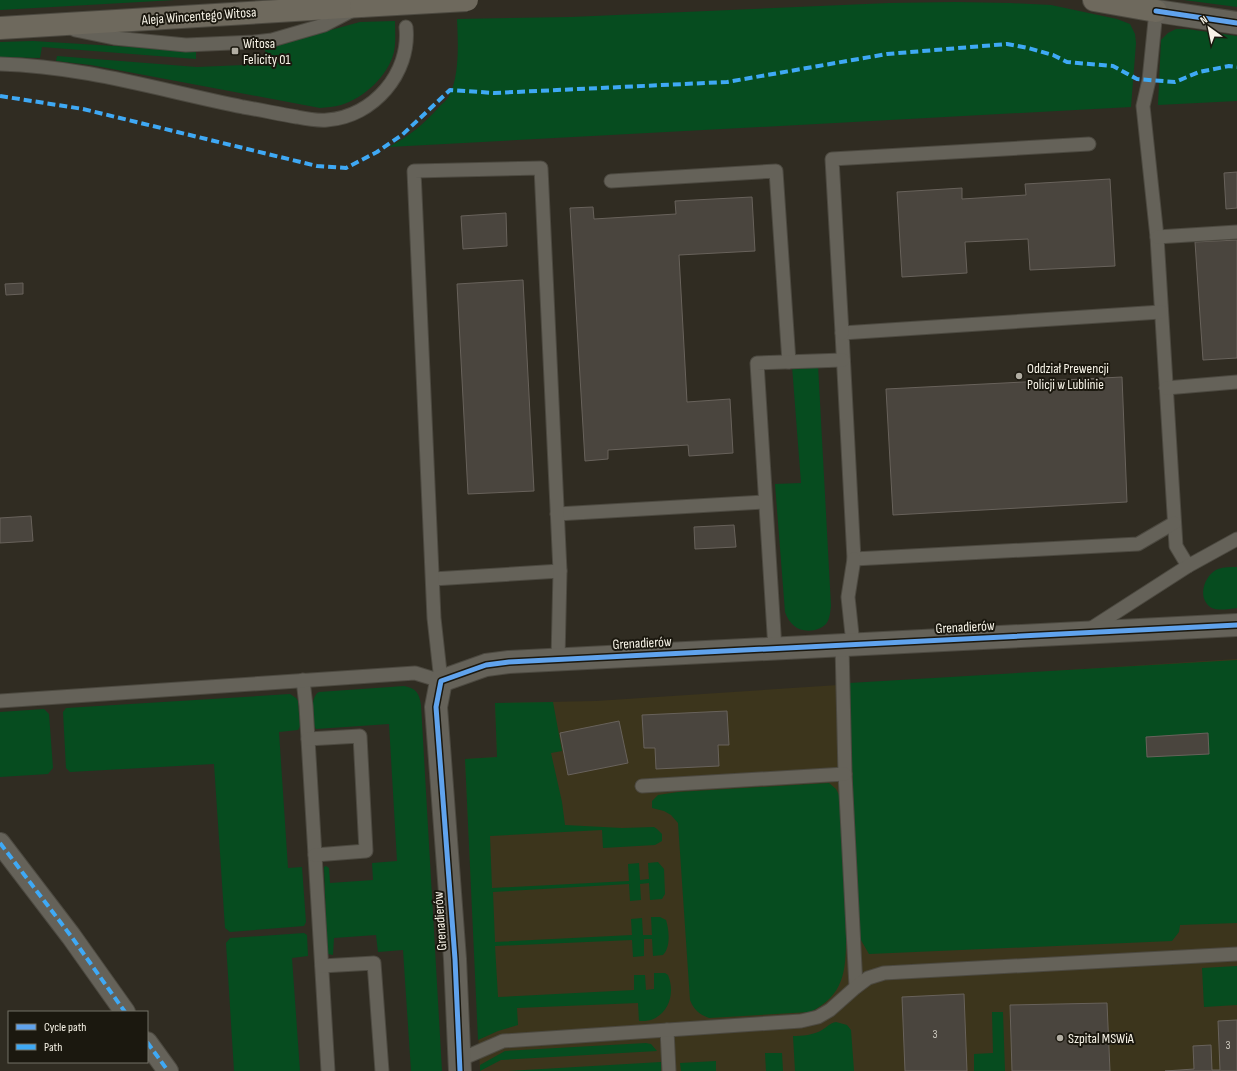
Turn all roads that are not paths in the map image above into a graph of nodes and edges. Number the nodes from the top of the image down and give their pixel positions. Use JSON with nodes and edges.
{"nodes":[{"id":1,"x":468,"y":0,"type":"edge"},
{"id":2,"x":1094,"y":0,"type":"edge"},
{"id":3,"x":362,"y":6,"type":"junction"},
{"id":4,"x":1156,"y":11,"type":"junction"},
{"id":5,"x":1237,"y":23,"type":"edge"},
{"id":6,"x":50,"y":25,"type":"junction"},
{"id":7,"x":406,"y":27,"type":"dead end"},
{"id":8,"x":0,"y":28,"type":"edge"},
{"id":9,"x":0,"y":64,"type":"edge"},
{"id":10,"x":1089,"y":144,"type":"dead end"},
{"id":11,"x":611,"y":181,"type":"dead end"},
{"id":12,"x":1237,"y":232,"type":"edge"},
{"id":13,"x":1157,"y":237,"type":"junction"},
{"id":14,"x":1161,"y":312,"type":"junction"},
{"id":15,"x":842,"y":333,"type":"junction"},
{"id":16,"x":843,"y":360,"type":"junction"},
{"id":17,"x":789,"y":362,"type":"junction"},
{"id":18,"x":1237,"y":382,"type":"edge"},
{"id":19,"x":1166,"y":388,"type":"junction"},
{"id":20,"x":765,"y":502,"type":"junction"},
{"id":21,"x":557,"y":514,"type":"junction"},
{"id":22,"x":1174,"y":523,"type":"junction"},
{"id":23,"x":1237,"y":539,"type":"edge"},
{"id":24,"x":854,"y":559,"type":"junction"},
{"id":25,"x":1188,"y":566,"type":"junction"},
{"id":26,"x":560,"y":571,"type":"junction"},
{"id":27,"x":433,"y":579,"type":"junction"},
{"id":28,"x":1237,"y":625,"type":"edge"},
{"id":29,"x":1084,"y":633,"type":"junction"},
{"id":30,"x":848,"y":645,"type":"junction"},
{"id":31,"x":775,"y":648,"type":"junction"},
{"id":32,"x":558,"y":659,"type":"junction"},
{"id":33,"x":303,"y":680,"type":"junction"},
{"id":34,"x":442,"y":681,"type":"junction"},
{"id":35,"x":0,"y":701,"type":"edge"},
{"id":36,"x":308,"y":739,"type":"junction"},
{"id":37,"x":845,"y":774,"type":"junction"},
{"id":38,"x":642,"y":786,"type":"dead end"},
{"id":39,"x":0,"y":843,"type":"edge"},
{"id":40,"x":315,"y":856,"type":"junction"},
{"id":41,"x":1237,"y":954,"type":"edge"},
{"id":42,"x":322,"y":966,"type":"junction"},
{"id":43,"x":856,"y":987,"type":"junction"},
{"id":44,"x":124,"y":1011,"type":"edge"},
{"id":45,"x":667,"y":1030,"type":"junction"},
{"id":46,"x":148,"y":1043,"type":"edge"},
{"id":47,"x":460,"y":1065,"type":"edge"},
{"id":48,"x":168,"y":1071,"type":"edge"},
{"id":49,"x":328,"y":1071,"type":"edge"},
{"id":50,"x":382,"y":1071,"type":"edge"},
{"id":51,"x":669,"y":1071,"type":"edge"}],
"edges":[{"from":1,"to":3,"type":"main road","name":"Aleja Wincentego Witosa","bridge":true},
{"from":2,"to":4,"type":"main road"},
{"from":3,"to":6,"type":"main road","name":"Aleja Wincentego Witosa"},
{"from":3,"to":6,"type":"lane"},
{"from":4,"to":5,"type":"street"},
{"from":4,"to":13,"type":"lane"},
{"from":6,"to":8,"type":"main road","name":"Aleja Wincentego Witosa"},
{"from":7,"to":9,"type":"lane"},
{"from":10,"to":15,"type":"lane"},
{"from":11,"to":17,"type":"lane"},
{"from":12,"to":13,"type":"lane"},
{"from":13,"to":14,"type":"lane"},
{"from":14,"to":15,"type":"lane"},
{"from":14,"to":19,"type":"lane"},
{"from":15,"to":16,"type":"lane"},
{"from":16,"to":17,"type":"lane"},
{"from":16,"to":24,"type":"lane"},
{"from":17,"to":20,"type":"lane"},
{"from":18,"to":19,"type":"lane"},
{"from":19,"to":22,"type":"lane"},
{"from":20,"to":21,"type":"lane"},
{"from":20,"to":31,"type":"lane"},
{"from":21,"to":26,"type":"lane"},
{"from":21,"to":27,"type":"lane"},
{"from":22,"to":24,"type":"lane"},
{"from":22,"to":25,"type":"lane"},
{"from":23,"to":25,"type":"lane"},
{"from":24,"to":30,"type":"lane"},
{"from":25,"to":29,"type":"lane"},
{"from":26,"to":27,"type":"lane"},
{"from":26,"to":32,"type":"lane"},
{"from":27,"to":34,"type":"lane"},
{"from":28,"to":29,"type":"street","name":"Grenadierów"},
{"from":29,"to":30,"type":"street","name":"Grenadierów"},
{"from":30,"to":31,"type":"street","name":"Grenadierów"},
{"from":30,"to":37,"type":"lane"},
{"from":31,"to":32,"type":"street","name":"Grenadierów"},
{"from":32,"to":34,"type":"street","name":"Grenadierów"},
{"from":33,"to":34,"type":"lane"},
{"from":33,"to":35,"type":"lane"},
{"from":33,"to":36,"type":"lane"},
{"from":34,"to":47,"type":"street","name":"Grenadierów"},
{"from":36,"to":40,"type":"lane"},
{"from":36,"to":40,"type":"lane"},
{"from":37,"to":38,"type":"lane"},
{"from":37,"to":43,"type":"lane"},
{"from":39,"to":44,"type":"street"},
{"from":40,"to":42,"type":"lane"},
{"from":41,"to":43,"type":"lane"},
{"from":42,"to":49,"type":"lane"},
{"from":42,"to":50,"type":"lane"},
{"from":43,"to":45,"type":"lane"},
{"from":45,"to":47,"type":"lane"},
{"from":45,"to":51,"type":"lane"},
{"from":46,"to":48,"type":"street"}]}
